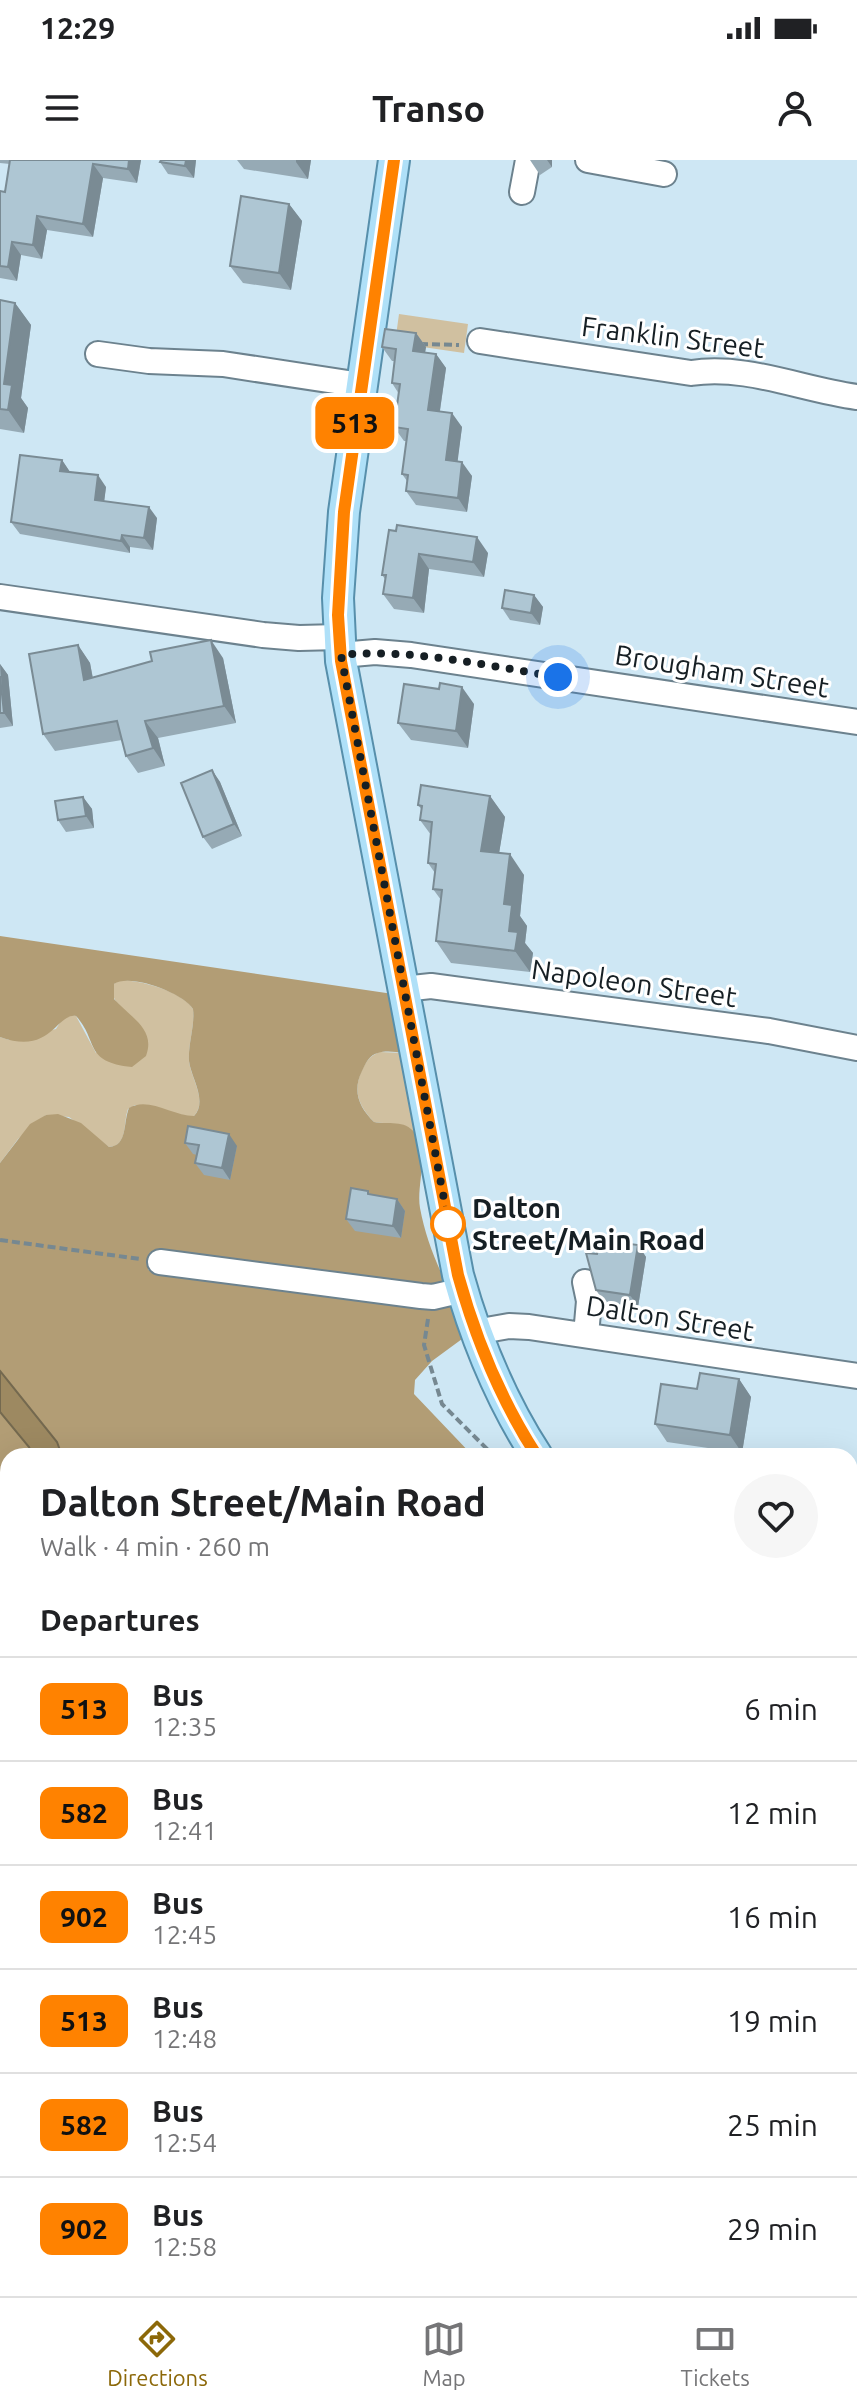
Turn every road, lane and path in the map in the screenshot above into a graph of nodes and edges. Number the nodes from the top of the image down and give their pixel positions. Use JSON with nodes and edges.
{"nodes":[{"id":1,"x":394,"y":160,"type":"edge"},
{"id":2,"x":528,"y":160,"type":"edge"},
{"id":3,"x":588,"y":160,"type":"edge"},
{"id":4,"x":664,"y":174,"type":"dead end"},
{"id":5,"x":522,"y":192,"type":"dead end"},
{"id":6,"x":480,"y":341,"type":"joint"},
{"id":7,"x":410,"y":343,"type":"edge"},
{"id":8,"x":98,"y":354,"type":"dead end"},
{"id":9,"x":361,"y":385,"type":"junction"},
{"id":10,"x":857,"y":397,"type":"edge"},
{"id":11,"x":0,"y":597,"type":"edge"},
{"id":12,"x":340,"y":646,"type":"junction"},
{"id":13,"x":857,"y":722,"type":"edge"},
{"id":14,"x":403,"y":989,"type":"junction"},
{"id":15,"x":857,"y":1048,"type":"edge"},
{"id":16,"x":0,"y":1240,"type":"edge"},
{"id":17,"x":160,"y":1262,"type":"joint"},
{"id":18,"x":585,"y":1282,"type":"dead end"},
{"id":19,"x":463,"y":1290,"type":"junction"},
{"id":20,"x":433,"y":1297,"type":"junction"},
{"id":21,"x":475,"y":1332,"type":"junction"},
{"id":22,"x":586,"y":1335,"type":"junction"},
{"id":23,"x":857,"y":1376,"type":"edge"},
{"id":24,"x":486,"y":1448,"type":"edge"},
{"id":25,"x":532,"y":1448,"type":"edge"}],
"edges":[{"from":1,"to":9,"type":"main road"},
{"from":2,"to":5,"type":"street"},
{"from":3,"to":4,"type":"street"},
{"from":6,"to":7,"type":"path"},
{"from":6,"to":10,"type":"street","name":"Franklin Street"},
{"from":8,"to":9,"type":"street"},
{"from":9,"to":12,"type":"main road"},
{"from":11,"to":12,"type":"street","name":"Brougham Street"},
{"from":12,"to":13,"type":"street","name":"Brougham Street"},
{"from":12,"to":14,"type":"main road"},
{"from":14,"to":15,"type":"street","name":"Napoleon Street"},
{"from":14,"to":19,"type":"main road"},
{"from":16,"to":17,"type":"path"},
{"from":17,"to":20,"type":"street"},
{"from":18,"to":22,"type":"street"},
{"from":19,"to":20,"type":"street"},
{"from":19,"to":21,"type":"main road"},
{"from":20,"to":24,"type":"path"},
{"from":21,"to":22,"type":"street","name":"Dalton Street"},
{"from":21,"to":25,"type":"main road"},
{"from":22,"to":23,"type":"street","name":"Dalton Street"}]}
